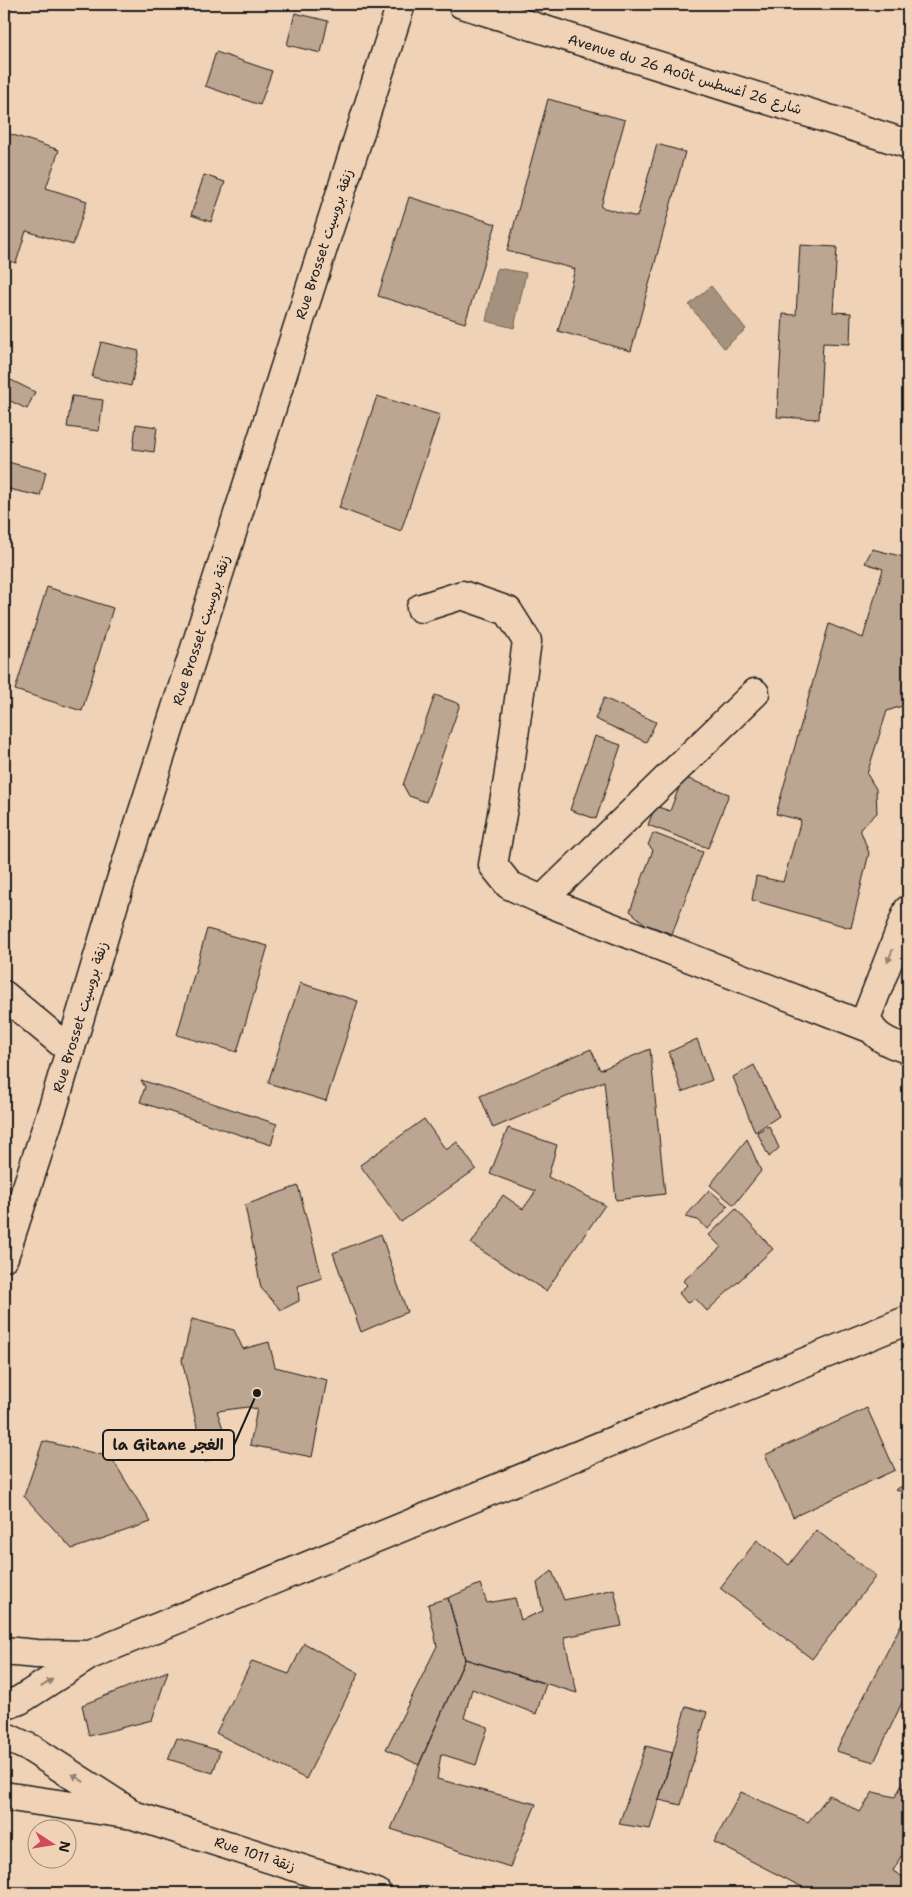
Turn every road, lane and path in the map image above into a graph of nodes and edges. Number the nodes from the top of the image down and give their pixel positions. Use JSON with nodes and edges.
{"nodes":[{"id":1,"x":401,"y":4,"type":"edge"},
{"id":2,"x":462,"y":4,"type":"edge"},
{"id":3,"x":908,"y":144,"type":"edge"},
{"id":4,"x":421,"y":608,"type":"dead end"},
{"id":5,"x":755,"y":693,"type":"dead end"},
{"id":6,"x":542,"y":900,"type":"junction"},
{"id":7,"x":908,"y":910,"type":"edge"},
{"id":8,"x":4,"y":995,"type":"edge"},
{"id":9,"x":872,"y":1029,"type":"junction"},
{"id":10,"x":908,"y":1049,"type":"edge"},
{"id":11,"x":70,"y":1050,"type":"junction"},
{"id":12,"x":4,"y":1257,"type":"edge"},
{"id":13,"x":908,"y":1320,"type":"edge"},
{"id":14,"x":4,"y":1651,"type":"edge"},
{"id":15,"x":90,"y":1655,"type":"junction"},
{"id":16,"x":4,"y":1706,"type":"edge"},
{"id":17,"x":4,"y":1736,"type":"edge"},
{"id":18,"x":4,"y":1796,"type":"edge"},
{"id":19,"x":133,"y":1814,"type":"junction"},
{"id":20,"x":377,"y":1893,"type":"edge"}],
"edges":[{"from":1,"to":11,"type":"main road","name":"Rue Brosset زنقة بروسيت"},
{"from":2,"to":3,"type":"main road","name":"Avenue du 26 Août شارع 26 أغسطس"},
{"from":4,"to":6,"type":"main road"},
{"from":5,"to":6,"type":"main road"},
{"from":6,"to":9,"type":"main road"},
{"from":7,"to":9,"type":"main road","one_way":true},
{"from":8,"to":11,"type":"main road"},
{"from":9,"to":10,"type":"main road"},
{"from":11,"to":12,"type":"main road","name":"Rue Brosset زنقة بروسيت"},
{"from":13,"to":15,"type":"main road"},
{"from":14,"to":15,"type":"main road"},
{"from":16,"to":15,"type":"main road","one_way":true},
{"from":19,"to":17,"type":"main road","name":"Rue 1011 زنقة","one_way":true},
{"from":18,"to":19,"type":"main road","name":"Rue 1011 زنقة"},
{"from":19,"to":20,"type":"main road","name":"Rue 1011 زنقة"}]}
